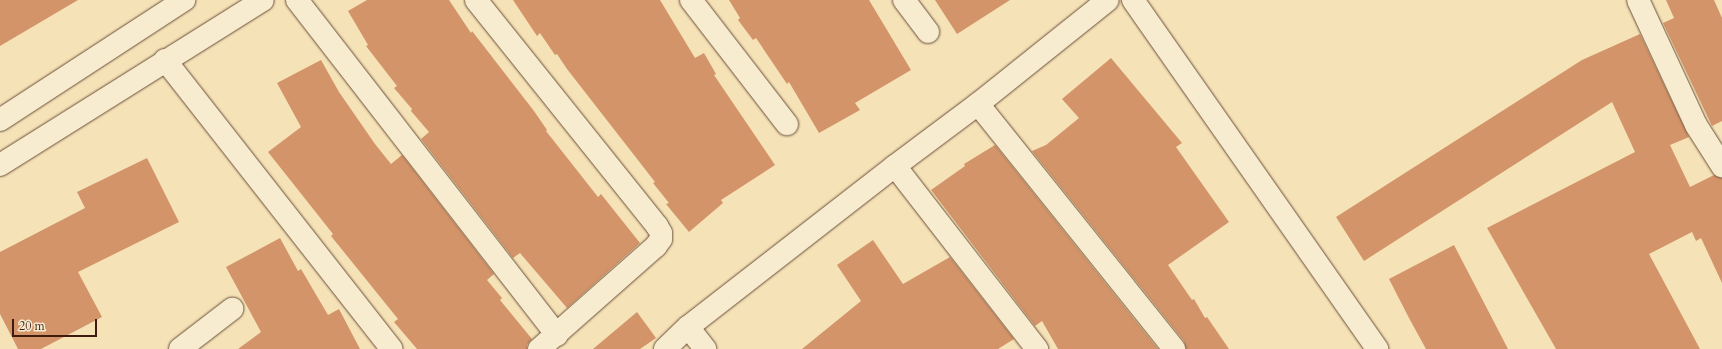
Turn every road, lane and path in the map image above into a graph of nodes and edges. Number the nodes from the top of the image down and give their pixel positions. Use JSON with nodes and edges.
{"nodes":[{"id":1,"x":184,"y":0,"type":"edge"},
{"id":2,"x":263,"y":0,"type":"edge"},
{"id":3,"x":297,"y":0,"type":"edge"},
{"id":4,"x":476,"y":0,"type":"edge"},
{"id":5,"x":691,"y":0,"type":"edge"},
{"id":6,"x":904,"y":0,"type":"edge"},
{"id":7,"x":1108,"y":0,"type":"edge"},
{"id":8,"x":1133,"y":0,"type":"edge"},
{"id":9,"x":1638,"y":0,"type":"edge"},
{"id":10,"x":928,"y":32,"type":"dead end"},
{"id":11,"x":165,"y":60,"type":"junction"},
{"id":12,"x":978,"y":104,"type":"junction"},
{"id":13,"x":0,"y":120,"type":"edge"},
{"id":14,"x":787,"y":124,"type":"dead end"},
{"id":15,"x":0,"y":165,"type":"edge"},
{"id":16,"x":895,"y":166,"type":"junction"},
{"id":17,"x":1722,"y":166,"type":"edge"},
{"id":18,"x":232,"y":309,"type":"dead end"},
{"id":19,"x":688,"y":327,"type":"junction"},
{"id":20,"x":557,"y":335,"type":"junction"},
{"id":21,"x":180,"y":349,"type":"edge"},
{"id":22,"x":392,"y":349,"type":"edge"},
{"id":23,"x":540,"y":349,"type":"edge"},
{"id":24,"x":665,"y":349,"type":"edge"},
{"id":25,"x":705,"y":349,"type":"edge"},
{"id":26,"x":1037,"y":349,"type":"edge"},
{"id":27,"x":1174,"y":349,"type":"edge"},
{"id":28,"x":1377,"y":349,"type":"edge"}],
"edges":[{"from":1,"to":13,"type":"street"},
{"from":2,"to":11,"type":"street"},
{"from":3,"to":20,"type":"street"},
{"from":4,"to":20,"type":"street"},
{"from":5,"to":14,"type":"street"},
{"from":6,"to":10,"type":"street"},
{"from":7,"to":12,"type":"street"},
{"from":8,"to":28,"type":"street"},
{"from":9,"to":17,"type":"street"},
{"from":11,"to":15,"type":"street"},
{"from":11,"to":22,"type":"street"},
{"from":12,"to":16,"type":"street"},
{"from":12,"to":27,"type":"street"},
{"from":16,"to":19,"type":"street"},
{"from":16,"to":26,"type":"street"},
{"from":18,"to":21,"type":"street"},
{"from":19,"to":24,"type":"street"},
{"from":19,"to":25,"type":"street"},
{"from":20,"to":23,"type":"street"}]}
